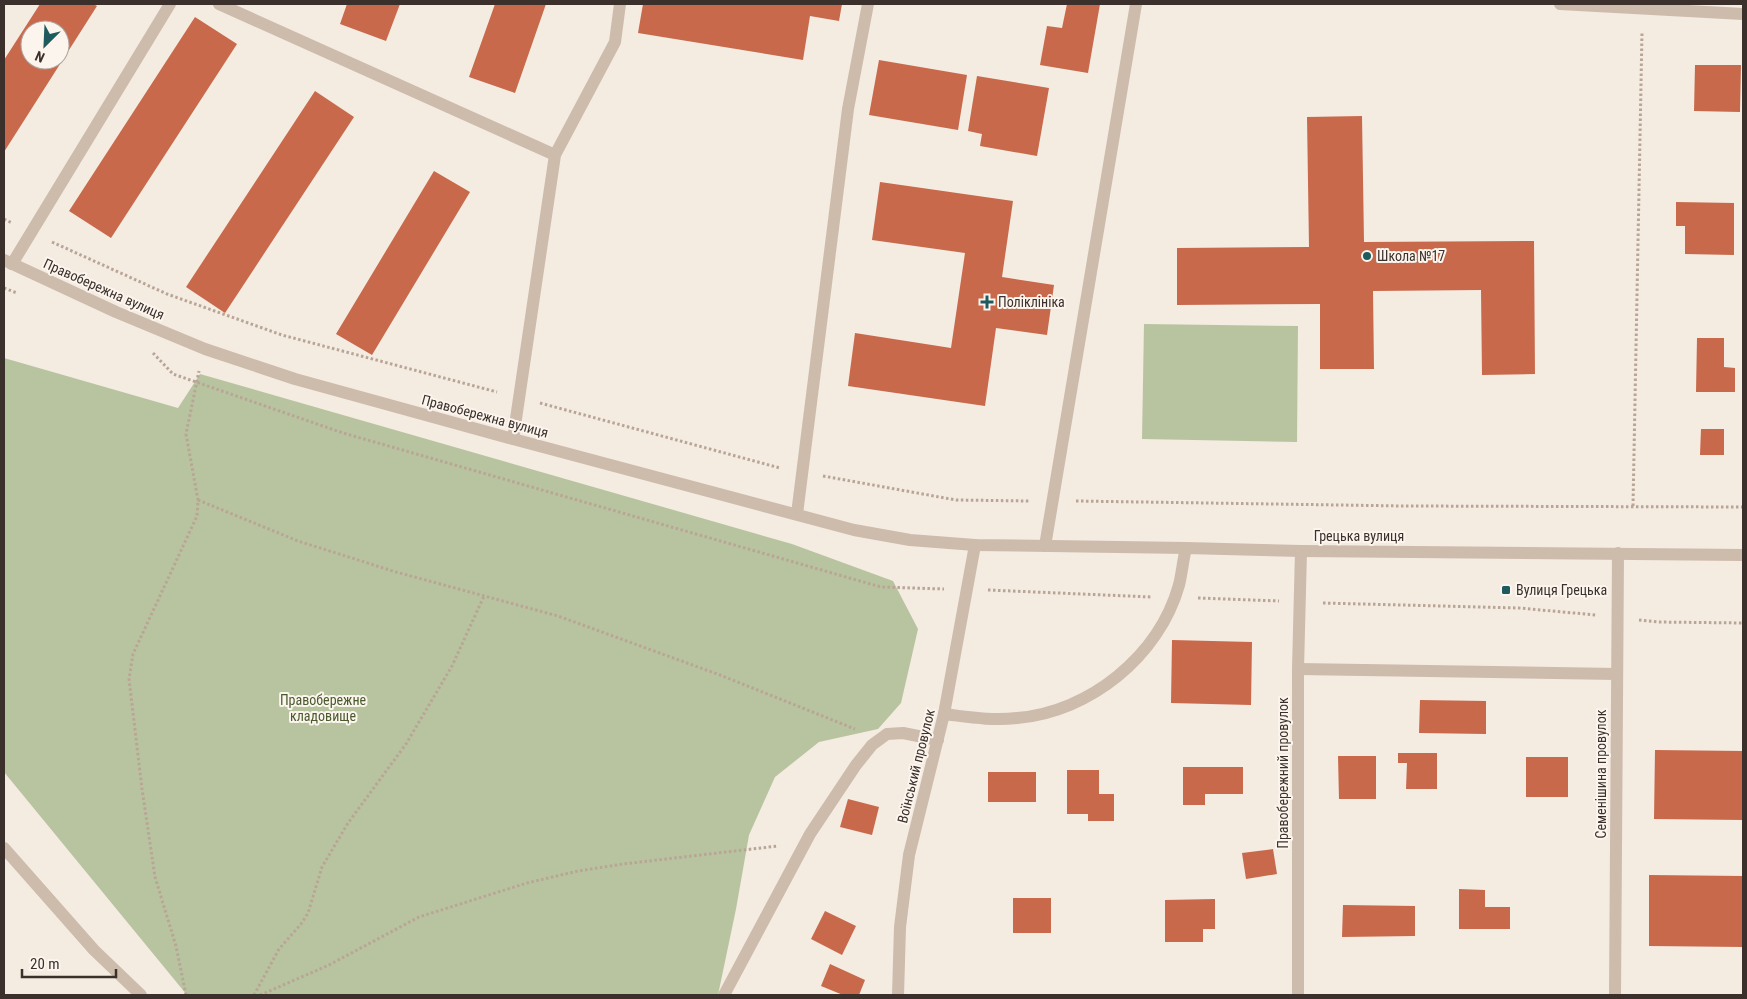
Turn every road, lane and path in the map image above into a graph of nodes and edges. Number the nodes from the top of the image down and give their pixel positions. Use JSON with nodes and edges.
{"nodes":[{"id":1,"x":170,"y":4,"type":"edge"},
{"id":2,"x":219,"y":4,"type":"edge"},
{"id":3,"x":620,"y":4,"type":"edge"},
{"id":4,"x":868,"y":4,"type":"edge"},
{"id":5,"x":1136,"y":4,"type":"edge"},
{"id":6,"x":1560,"y":4,"type":"edge"},
{"id":7,"x":1642,"y":8,"type":"junction"},
{"id":8,"x":1743,"y":14,"type":"edge"},
{"id":9,"x":555,"y":154,"type":"junction"},
{"id":10,"x":8,"y":262,"type":"edge"},
{"id":11,"x":4,"y":288,"type":"edge"},
{"id":12,"x":21,"y":295,"type":"dead end"},
{"id":13,"x":206,"y":349,"type":"junction"},
{"id":14,"x":152,"y":352,"type":"dead end"},
{"id":15,"x":197,"y":382,"type":"junction"},
{"id":16,"x":513,"y":439,"type":"junction"},
{"id":17,"x":198,"y":500,"type":"junction"},
{"id":18,"x":1052,"y":501,"type":"junction"},
{"id":19,"x":1632,"y":506,"type":"junction"},
{"id":20,"x":1743,"y":507,"type":"edge"},
{"id":21,"x":797,"y":514,"type":"junction"},
{"id":22,"x":975,"y":545,"type":"junction"},
{"id":23,"x":1045,"y":546,"type":"junction"},
{"id":24,"x":1186,"y":548,"type":"junction"},
{"id":25,"x":1300,"y":551,"type":"junction"},
{"id":26,"x":1618,"y":553,"type":"junction"},
{"id":27,"x":1743,"y":555,"type":"edge"},
{"id":28,"x":967,"y":590,"type":"junction"},
{"id":29,"x":484,"y":596,"type":"junction"},
{"id":30,"x":1174,"y":598,"type":"junction"},
{"id":31,"x":1300,"y":602,"type":"junction"},
{"id":32,"x":1618,"y":618,"type":"junction"},
{"id":33,"x":1743,"y":623,"type":"edge"},
{"id":34,"x":1298,"y":669,"type":"junction"},
{"id":35,"x":1617,"y":674,"type":"junction"},
{"id":36,"x":944,"y":714,"type":"junction"},
{"id":37,"x":880,"y":739,"type":"junction"},
{"id":38,"x":938,"y":740,"type":"junction"},
{"id":39,"x":806,"y":843,"type":"junction"},
{"id":40,"x":4,"y":848,"type":"edge"},
{"id":41,"x":141,"y":995,"type":"edge"},
{"id":42,"x":186,"y":995,"type":"edge"},
{"id":43,"x":254,"y":995,"type":"edge"},
{"id":44,"x":260,"y":995,"type":"edge"},
{"id":45,"x":724,"y":995,"type":"edge"},
{"id":46,"x":898,"y":995,"type":"edge"},
{"id":47,"x":1298,"y":995,"type":"edge"},
{"id":48,"x":1615,"y":995,"type":"edge"}],
"edges":[{"from":1,"to":10,"type":"street"},
{"from":2,"to":9,"type":"street"},
{"from":3,"to":9,"type":"street"},
{"from":4,"to":21,"type":"street"},
{"from":5,"to":18,"type":"street"},
{"from":6,"to":7,"type":"street"},
{"from":7,"to":8,"type":"street"},
{"from":7,"to":19,"type":"path"},
{"from":9,"to":16,"type":"street"},
{"from":10,"to":13,"type":"street","name":"Правобережна вулиця"},
{"from":11,"to":12,"type":"path"},
{"from":13,"to":15,"type":"path"},
{"from":13,"to":16,"type":"street","name":"Правобережна вулиця"},
{"from":14,"to":15,"type":"path"},
{"from":15,"to":17,"type":"path"},
{"from":15,"to":28,"type":"path"},
{"from":16,"to":21,"type":"street","name":"Правобережна вулиця"},
{"from":17,"to":29,"type":"path"},
{"from":17,"to":42,"type":"path"},
{"from":18,"to":19,"type":"path"},
{"from":18,"to":23,"type":"street"},
{"from":19,"to":20,"type":"path"},
{"from":21,"to":22,"type":"street","name":"Правобережна вулиця"},
{"from":22,"to":23,"type":"street","name":"Грецька вулиця"},
{"from":22,"to":28,"type":"street","name":"Воїнський провулок"},
{"from":23,"to":24,"type":"street","name":"Грецька вулиця"},
{"from":24,"to":25,"type":"street","name":"Грецька вулиця"},
{"from":24,"to":30,"type":"street"},
{"from":25,"to":26,"type":"street","name":"Грецька вулиця"},
{"from":25,"to":31,"type":"street","name":"Правобережний провулок"},
{"from":26,"to":27,"type":"street","name":"Грецька вулиця"},
{"from":26,"to":32,"type":"street","name":"Семенішина провулок"},
{"from":28,"to":30,"type":"path"},
{"from":28,"to":36,"type":"street","name":"Воїнський провулок"},
{"from":29,"to":37,"type":"path"},
{"from":29,"to":43,"type":"path"},
{"from":30,"to":31,"type":"path"},
{"from":30,"to":36,"type":"street"},
{"from":31,"to":32,"type":"path"},
{"from":31,"to":34,"type":"street","name":"Правобережний провулок"},
{"from":32,"to":33,"type":"path"},
{"from":32,"to":35,"type":"street","name":"Семенішина провулок"},
{"from":34,"to":35,"type":"street"},
{"from":34,"to":47,"type":"street","name":"Правобережний провулок"},
{"from":35,"to":48,"type":"street","name":"Семенішина провулок"},
{"from":36,"to":38,"type":"street","name":"Воїнський провулок"},
{"from":37,"to":38,"type":"street"},
{"from":37,"to":39,"type":"street"},
{"from":38,"to":46,"type":"street","name":"Воїнський провулок"},
{"from":39,"to":44,"type":"path"},
{"from":39,"to":45,"type":"street"},
{"from":40,"to":41,"type":"street"}]}
